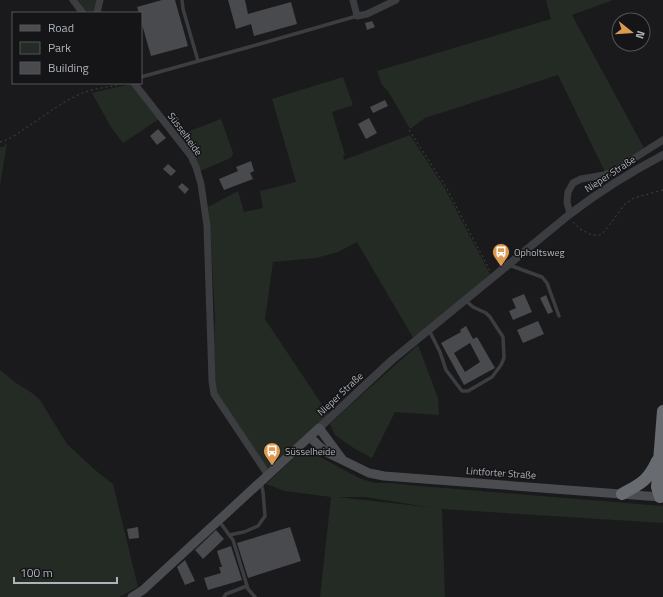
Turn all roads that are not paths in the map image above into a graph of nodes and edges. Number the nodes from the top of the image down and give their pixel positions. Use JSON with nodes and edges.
{"nodes":[{"id":1,"x":73,"y":0,"type":"edge"},
{"id":2,"x":100,"y":0,"type":"edge"},
{"id":3,"x":182,"y":0,"type":"edge"},
{"id":4,"x":353,"y":0,"type":"edge"},
{"id":5,"x":396,"y":0,"type":"edge"},
{"id":6,"x":81,"y":12,"type":"edge"},
{"id":7,"x":97,"y":12,"type":"edge"},
{"id":8,"x":357,"y":16,"type":"junction"},
{"id":9,"x":198,"y":61,"type":"junction"},
{"id":10,"x":142,"y":77,"type":"edge"},
{"id":11,"x":135,"y":84,"type":"edge"},
{"id":12,"x":663,"y":140,"type":"edge"},
{"id":13,"x":663,"y":155,"type":"edge"},
{"id":14,"x":570,"y":214,"type":"junction"},
{"id":15,"x":508,"y":265,"type":"junction"},
{"id":16,"x":464,"y":300,"type":"junction"},
{"id":17,"x":559,"y":316,"type":"dead end"},
{"id":18,"x":429,"y":329,"type":"junction"},
{"id":19,"x":663,"y":411,"type":"edge"},
{"id":20,"x":320,"y":428,"type":"junction"},
{"id":21,"x":310,"y":437,"type":"junction"},
{"id":22,"x":659,"y":456,"type":"junction"},
{"id":23,"x":342,"y":460,"type":"junction"},
{"id":24,"x":264,"y":478,"type":"junction"},
{"id":25,"x":622,"y":494,"type":"junction"},
{"id":26,"x":662,"y":495,"type":"edge"},
{"id":27,"x":218,"y":520,"type":"junction"},
{"id":28,"x":229,"y":535,"type":"junction"},
{"id":29,"x":247,"y":586,"type":"junction"},
{"id":30,"x":132,"y":597,"type":"edge"},
{"id":31,"x":224,"y":597,"type":"edge"},
{"id":32,"x":255,"y":597,"type":"edge"}],
"edges":[{"from":1,"to":6,"type":"street"},
{"from":2,"to":7,"type":"street"},
{"from":3,"to":9,"type":"lane"},
{"from":4,"to":8,"type":"street"},
{"from":5,"to":8,"type":"street"},
{"from":8,"to":9,"type":"lane"},
{"from":9,"to":10,"type":"lane"},
{"from":11,"to":24,"type":"street","name":"Süsselheide"},
{"from":12,"to":14,"type":"street"},
{"from":13,"to":14,"type":"street","name":"Nieper Straße"},
{"from":14,"to":15,"type":"street","name":"Nieper Straße"},
{"from":15,"to":16,"type":"street","name":"Nieper Straße"},
{"from":15,"to":17,"type":"lane"},
{"from":16,"to":18,"type":"street","name":"Nieper Straße"},
{"from":16,"to":18,"type":"lane"},
{"from":18,"to":20,"type":"street","name":"Nieper Straße"},
{"from":19,"to":22,"type":"highway"},
{"from":20,"to":21,"type":"main road","name":"Nieper Straße"},
{"from":20,"to":23,"type":"main road"},
{"from":21,"to":23,"type":"main road","name":"Lintforter Straße"},
{"from":21,"to":24,"type":"main road","name":"Nieper Straße"},
{"from":22,"to":25,"type":"highway"},
{"from":22,"to":26,"type":"highway"},
{"from":23,"to":25,"type":"main road","name":"Lintforter Straße"},
{"from":24,"to":27,"type":"main road","name":"Nieper Straße"},
{"from":24,"to":28,"type":"lane"},
{"from":25,"to":26,"type":"main road","name":"Lintforter Straße"},
{"from":27,"to":28,"type":"lane"},
{"from":27,"to":30,"type":"main road","name":"Nieper Straße"},
{"from":28,"to":29,"type":"lane"},
{"from":29,"to":31,"type":"lane"},
{"from":29,"to":32,"type":"lane"}]}
